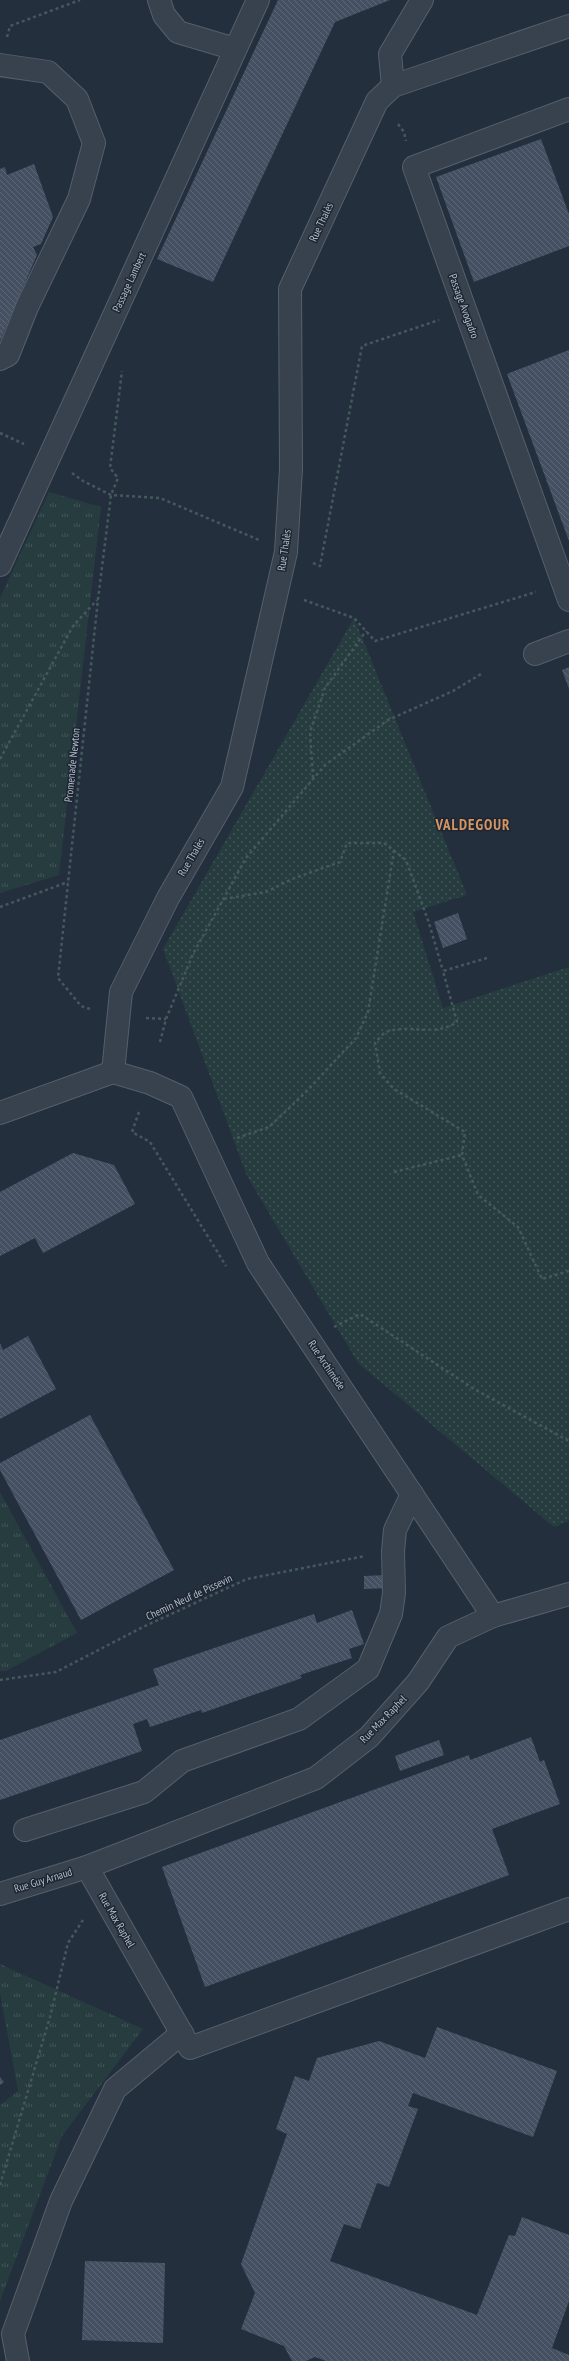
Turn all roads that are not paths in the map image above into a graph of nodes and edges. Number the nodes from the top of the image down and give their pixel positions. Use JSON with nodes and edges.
{"nodes":[{"id":1,"x":159,"y":0,"type":"edge"},
{"id":2,"x":258,"y":0,"type":"edge"},
{"id":3,"x":422,"y":0,"type":"edge"},
{"id":4,"x":569,"y":26,"type":"edge"},
{"id":5,"x":235,"y":49,"type":"junction"},
{"id":6,"x":2,"y":65,"type":"edge"},
{"id":7,"x":393,"y":86,"type":"junction"},
{"id":8,"x":569,"y":109,"type":"edge"},
{"id":9,"x":0,"y":359,"type":"edge"},
{"id":10,"x":0,"y":565,"type":"edge"},
{"id":11,"x":566,"y":592,"type":"edge"},
{"id":12,"x":569,"y":641,"type":"edge"},
{"id":13,"x":535,"y":654,"type":"dead end"},
{"id":14,"x":113,"y":1072,"type":"junction"},
{"id":15,"x":0,"y":1113,"type":"edge"},
{"id":16,"x":412,"y":1494,"type":"junction"},
{"id":17,"x":569,"y":1594,"type":"edge"},
{"id":18,"x":493,"y":1616,"type":"junction"},
{"id":19,"x":25,"y":1830,"type":"dead end"},
{"id":20,"x":87,"y":1867,"type":"junction"},
{"id":21,"x":0,"y":1894,"type":"edge"},
{"id":22,"x":569,"y":1910,"type":"edge"},
{"id":23,"x":182,"y":2033,"type":"junction"},
{"id":24,"x":18,"y":2361,"type":"edge"}],
"edges":[{"from":1,"to":5,"type":"street"},
{"from":2,"to":5,"type":"street","name":"Passage Lambert"},
{"from":3,"to":7,"type":"street"},
{"from":4,"to":7,"type":"street","name":"Rue Thalès"},
{"from":5,"to":10,"type":"street","name":"Passage Lambert"},
{"from":6,"to":9,"type":"street"},
{"from":7,"to":14,"type":"street","name":"Rue Thalès"},
{"from":8,"to":11,"type":"street","name":"Passage Avogadro"},
{"from":12,"to":13,"type":"street"},
{"from":14,"to":15,"type":"street"},
{"from":14,"to":16,"type":"street","name":"Rue Archimède"},
{"from":16,"to":18,"type":"street","name":"Rue Archimède"},
{"from":16,"to":19,"type":"street"},
{"from":17,"to":18,"type":"street"},
{"from":18,"to":20,"type":"street","name":"Rue Max Raphel"},
{"from":20,"to":21,"type":"street","name":"Rue Guy Arnaud"},
{"from":20,"to":23,"type":"street","name":"Rue Max Raphel"},
{"from":22,"to":23,"type":"street","name":"Rue Max Raphel"},
{"from":23,"to":24,"type":"street"}]}
